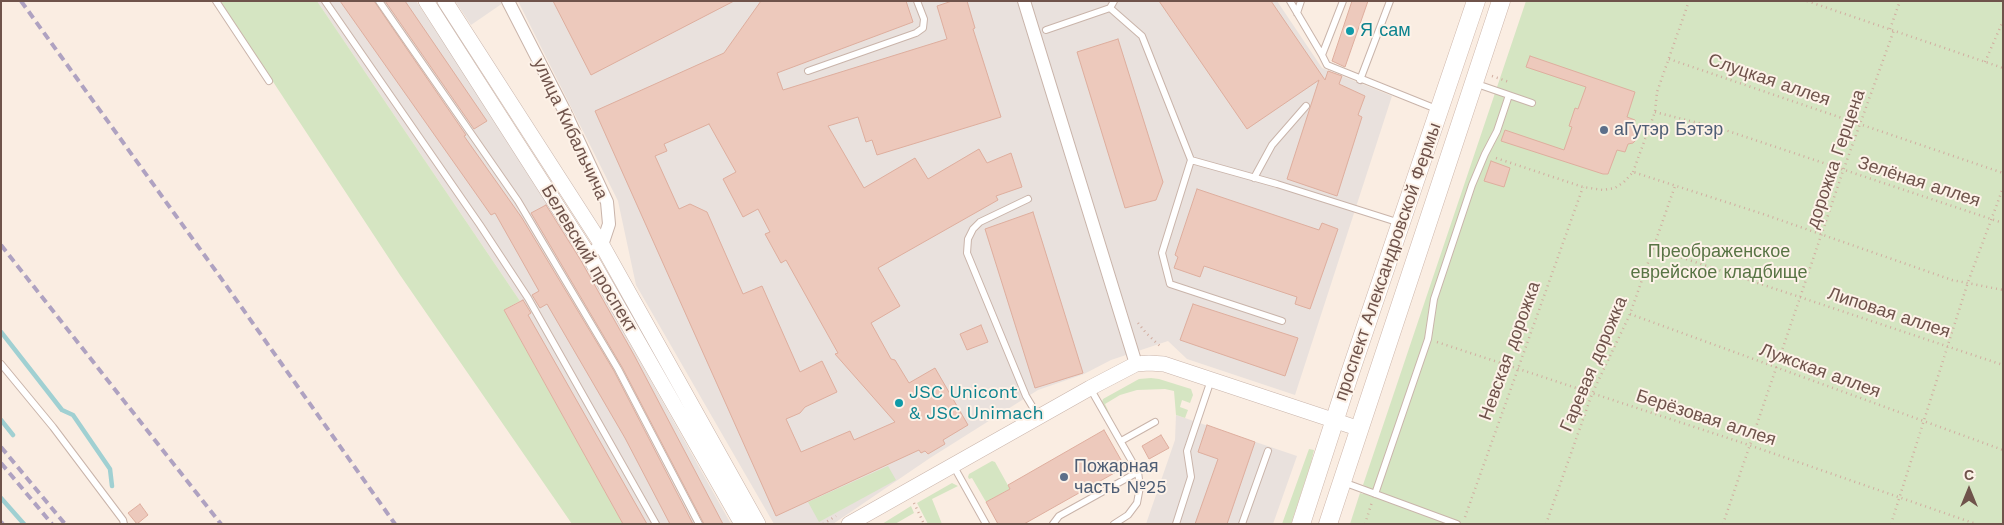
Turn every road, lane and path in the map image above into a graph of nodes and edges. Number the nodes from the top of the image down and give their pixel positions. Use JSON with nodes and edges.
{"nodes":[{"id":1,"x":216,"y":1,"type":"edge"},
{"id":2,"x":326,"y":1,"type":"edge"},
{"id":3,"x":379,"y":1,"type":"edge"},
{"id":4,"x":426,"y":1,"type":"edge"},
{"id":5,"x":444,"y":1,"type":"edge"},
{"id":6,"x":508,"y":1,"type":"edge"},
{"id":7,"x":917,"y":1,"type":"edge"},
{"id":8,"x":1024,"y":1,"type":"edge"},
{"id":9,"x":1114,"y":1,"type":"edge"},
{"id":10,"x":1290,"y":1,"type":"edge"},
{"id":11,"x":1301,"y":1,"type":"edge"},
{"id":12,"x":1343,"y":1,"type":"edge"},
{"id":13,"x":1390,"y":1,"type":"edge"},
{"id":14,"x":1476,"y":1,"type":"edge"},
{"id":15,"x":1501,"y":1,"type":"edge"},
{"id":16,"x":1689,"y":1,"type":"edge"},
{"id":17,"x":1806,"y":1,"type":"edge"},
{"id":18,"x":1900,"y":1,"type":"edge"},
{"id":19,"x":1110,"y":8,"type":"junction"},
{"id":20,"x":1297,"y":12,"type":"junction"},
{"id":21,"x":2003,"y":21,"type":"edge"},
{"id":22,"x":1890,"y":29,"type":"junction"},
{"id":23,"x":1046,"y":30,"type":"dead end"},
{"id":24,"x":1894,"y":30,"type":"junction"},
{"id":25,"x":1322,"y":55,"type":"junction"},
{"id":26,"x":1670,"y":59,"type":"junction"},
{"id":27,"x":1985,"y":62,"type":"junction"},
{"id":28,"x":2003,"y":68,"type":"edge"},
{"id":29,"x":808,"y":71,"type":"dead end"},
{"id":30,"x":1360,"y":80,"type":"junction"},
{"id":31,"x":268,"y":81,"type":"dead end"},
{"id":32,"x":1474,"y":84,"type":"junction"},
{"id":33,"x":1509,"y":95,"type":"junction"},
{"id":34,"x":1532,"y":103,"type":"dead end"},
{"id":35,"x":1306,"y":106,"type":"dead end"},
{"id":36,"x":1440,"y":110,"type":"junction"},
{"id":37,"x":1655,"y":112,"type":"junction"},
{"id":38,"x":1860,"y":124,"type":"junction"},
{"id":39,"x":1485,"y":154,"type":"junction"},
{"id":40,"x":1191,"y":160,"type":"junction"},
{"id":41,"x":1844,"y":170,"type":"junction"},
{"id":42,"x":1633,"y":172,"type":"junction"},
{"id":43,"x":2003,"y":173,"type":"edge"},
{"id":44,"x":1254,"y":178,"type":"junction"},
{"id":45,"x":1675,"y":186,"type":"junction"},
{"id":46,"x":1584,"y":187,"type":"junction"},
{"id":47,"x":2003,"y":188,"type":"edge"},
{"id":48,"x":1028,"y":199,"type":"dead end"},
{"id":49,"x":1991,"y":220,"type":"junction"},
{"id":50,"x":1402,"y":224,"type":"junction"},
{"id":51,"x":2003,"y":224,"type":"edge"},
{"id":52,"x":1822,"y":236,"type":"junction"},
{"id":53,"x":602,"y":245,"type":"junction"},
{"id":54,"x":1653,"y":248,"type":"junction"},
{"id":55,"x":588,"y":254,"type":"junction"},
{"id":56,"x":1968,"y":282,"type":"junction"},
{"id":57,"x":2003,"y":290,"type":"edge"},
{"id":58,"x":1801,"y":298,"type":"junction"},
{"id":59,"x":1630,"y":314,"type":"junction"},
{"id":60,"x":1136,"y":320,"type":"dead end"},
{"id":61,"x":1282,"y":321,"type":"dead end"},
{"id":62,"x":1428,"y":339,"type":"junction"},
{"id":63,"x":1948,"y":346,"type":"junction"},
{"id":64,"x":1164,"y":349,"type":"dead end"},
{"id":65,"x":1,"y":364,"type":"edge"},
{"id":66,"x":1136,"y":364,"type":"junction"},
{"id":67,"x":2003,"y":365,"type":"edge"},
{"id":68,"x":1517,"y":369,"type":"junction"},
{"id":69,"x":1776,"y":369,"type":"junction"},
{"id":70,"x":1211,"y":380,"type":"junction"},
{"id":71,"x":1090,"y":388,"type":"junction"},
{"id":72,"x":1592,"y":394,"type":"junction"},
{"id":73,"x":1039,"y":417,"type":"junction"},
{"id":74,"x":1335,"y":421,"type":"junction"},
{"id":75,"x":1925,"y":421,"type":"junction"},
{"id":76,"x":1155,"y":422,"type":"dead end"},
{"id":77,"x":1360,"y":430,"type":"junction"},
{"id":78,"x":1121,"y":441,"type":"junction"},
{"id":79,"x":1748,"y":445,"type":"junction"},
{"id":80,"x":2003,"y":450,"type":"edge"},
{"id":81,"x":1268,"y":451,"type":"dead end"},
{"id":82,"x":954,"y":465,"type":"junction"},
{"id":83,"x":1138,"y":472,"type":"junction"},
{"id":84,"x":1342,"y":482,"type":"junction"},
{"id":85,"x":1375,"y":494,"type":"junction"},
{"id":86,"x":1901,"y":497,"type":"junction"},
{"id":87,"x":913,"y":502,"type":"dead end"},
{"id":88,"x":844,"y":519,"type":"edge"},
{"id":89,"x":124,"y":524,"type":"edge"},
{"id":90,"x":656,"y":524,"type":"edge"},
{"id":91,"x":699,"y":524,"type":"edge"},
{"id":92,"x":742,"y":524,"type":"edge"},
{"id":93,"x":758,"y":524,"type":"edge"},
{"id":94,"x":823,"y":524,"type":"edge"},
{"id":95,"x":924,"y":524,"type":"edge"},
{"id":96,"x":986,"y":524,"type":"edge"},
{"id":97,"x":1053,"y":524,"type":"edge"},
{"id":98,"x":1114,"y":524,"type":"edge"},
{"id":99,"x":1176,"y":524,"type":"edge"},
{"id":100,"x":1242,"y":524,"type":"edge"},
{"id":101,"x":1301,"y":524,"type":"edge"},
{"id":102,"x":1328,"y":524,"type":"edge"},
{"id":103,"x":1365,"y":524,"type":"edge"},
{"id":104,"x":1458,"y":524,"type":"edge"},
{"id":105,"x":1463,"y":524,"type":"edge"},
{"id":106,"x":1546,"y":524,"type":"edge"},
{"id":107,"x":1723,"y":524,"type":"edge"},
{"id":108,"x":1891,"y":524,"type":"edge"},
{"id":109,"x":1976,"y":524,"type":"edge"}],
"edges":[{"from":1,"to":31,"type":"lane"},
{"from":2,"to":90,"type":"lane"},
{"from":3,"to":91,"type":"lane"},
{"from":4,"to":55,"type":"street","name":"Белевский проспект"},
{"from":5,"to":53,"type":"street","name":"Белевский проспект"},
{"from":6,"to":53,"type":"street","name":"улица Кибальчича"},
{"from":7,"to":29,"type":"lane"},
{"from":8,"to":66,"type":"street"},
{"from":9,"to":19,"type":"lane"},
{"from":10,"to":20,"type":"lane"},
{"from":11,"to":20,"type":"lane"},
{"from":12,"to":25,"type":"lane"},
{"from":13,"to":30,"type":"lane"},
{"from":14,"to":36,"type":"main road","name":"проспект Александровской Фермы"},
{"from":15,"to":32,"type":"main road","name":"проспект Александровской Фермы"},
{"from":16,"to":26,"type":"path"},
{"from":17,"to":22,"type":"path"},
{"from":18,"to":22,"type":"path"},
{"from":19,"to":23,"type":"lane"},
{"from":19,"to":40,"type":"lane"},
{"from":20,"to":25,"type":"lane"},
{"from":21,"to":27,"type":"path"},
{"from":22,"to":24,"type":"path"},
{"from":24,"to":27,"type":"path"},
{"from":24,"to":38,"type":"path","name":"дорожка Герцена"},
{"from":25,"to":30,"type":"lane"},
{"from":26,"to":37,"type":"path"},
{"from":26,"to":38,"type":"path","name":"Слуцкая аллея"},
{"from":27,"to":28,"type":"path"},
{"from":30,"to":36,"type":"lane"},
{"from":32,"to":33,"type":"lane"},
{"from":32,"to":77,"type":"main road","name":"проспект Александровской Фермы"},
{"from":33,"to":34,"type":"lane"},
{"from":33,"to":39,"type":"lane"},
{"from":35,"to":44,"type":"lane"},
{"from":36,"to":50,"type":"main road","name":"проспект Александровской Фермы"},
{"from":37,"to":41,"type":"path","name":"Зелёная аллея"},
{"from":37,"to":42,"type":"path"},
{"from":38,"to":41,"type":"path","name":"дорожка Герцена"},
{"from":38,"to":43,"type":"path","name":"Слуцкая аллея"},
{"from":39,"to":46,"type":"path"},
{"from":39,"to":62,"type":"lane"},
{"from":40,"to":44,"type":"lane"},
{"from":40,"to":61,"type":"lane"},
{"from":41,"to":49,"type":"path","name":"Зелёная аллея"},
{"from":41,"to":52,"type":"path","name":"дорожка Герцена"},
{"from":42,"to":45,"type":"path"},
{"from":42,"to":46,"type":"path"},
{"from":44,"to":50,"type":"lane"},
{"from":45,"to":52,"type":"path"},
{"from":45,"to":54,"type":"path","name":"Гаревая дорожка"},
{"from":46,"to":68,"type":"path","name":"Невская дорожка"},
{"from":47,"to":49,"type":"path"},
{"from":48,"to":73,"type":"lane"},
{"from":49,"to":51,"type":"path","name":"Зелёная аллея"},
{"from":49,"to":56,"type":"path"},
{"from":50,"to":74,"type":"main road","name":"проспект Александровской Фермы"},
{"from":52,"to":56,"type":"path"},
{"from":52,"to":58,"type":"path","name":"дорожка Герцена"},
{"from":53,"to":55,"type":"street"},
{"from":53,"to":93,"type":"street","name":"Белевский проспект"},
{"from":54,"to":58,"type":"path","name":"Липовая аллея"},
{"from":54,"to":59,"type":"path","name":"Гаревая дорожка"},
{"from":55,"to":92,"type":"street","name":"Белевский проспект"},
{"from":56,"to":57,"type":"path"},
{"from":56,"to":63,"type":"path"},
{"from":58,"to":63,"type":"path","name":"Липовая аллея"},
{"from":58,"to":69,"type":"path","name":"дорожка Герцена"},
{"from":59,"to":69,"type":"path","name":"Лужская аллея"},
{"from":59,"to":72,"type":"path","name":"Гаревая дорожка"},
{"from":60,"to":64,"type":"path"},
{"from":62,"to":68,"type":"path","name":"Берёзовая аллея"},
{"from":62,"to":85,"type":"lane"},
{"from":63,"to":67,"type":"path","name":"Липовая аллея"},
{"from":63,"to":75,"type":"path"},
{"from":65,"to":89,"type":"lane"},
{"from":66,"to":70,"type":"street"},
{"from":66,"to":71,"type":"street"},
{"from":68,"to":72,"type":"path","name":"Берёзовая аллея"},
{"from":68,"to":105,"type":"path","name":"Невская дорожка"},
{"from":69,"to":75,"type":"path","name":"Лужская аллея"},
{"from":69,"to":79,"type":"path","name":"дорожка Герцена"},
{"from":70,"to":74,"type":"street"},
{"from":70,"to":99,"type":"lane"},
{"from":71,"to":73,"type":"street"},
{"from":71,"to":78,"type":"lane"},
{"from":72,"to":79,"type":"path","name":"Берёзовая аллея"},
{"from":72,"to":106,"type":"path","name":"Гаревая дорожка"},
{"from":73,"to":82,"type":"street"},
{"from":74,"to":77,"type":"street"},
{"from":74,"to":101,"type":"main road","name":"проспект Александровской Фермы"},
{"from":75,"to":80,"type":"path","name":"Лужская аллея"},
{"from":75,"to":86,"type":"path"},
{"from":76,"to":78,"type":"lane"},
{"from":77,"to":84,"type":"main road","name":"проспект Александровской Фермы"},
{"from":78,"to":83,"type":"lane"},
{"from":79,"to":86,"type":"path","name":"Берёзовая аллея"},
{"from":79,"to":107,"type":"path","name":"дорожка Герцена"},
{"from":81,"to":100,"type":"lane"},
{"from":82,"to":88,"type":"street"},
{"from":82,"to":96,"type":"lane"},
{"from":83,"to":97,"type":"lane"},
{"from":83,"to":98,"type":"lane"},
{"from":84,"to":85,"type":"lane"},
{"from":84,"to":102,"type":"main road","name":"проспект Александровской Фермы"},
{"from":85,"to":103,"type":"path"},
{"from":85,"to":104,"type":"lane"},
{"from":86,"to":108,"type":"path"},
{"from":86,"to":109,"type":"path","name":"Берёзовая аллея"},
{"from":87,"to":95,"type":"path"},
{"from":88,"to":94,"type":"path"}]}
